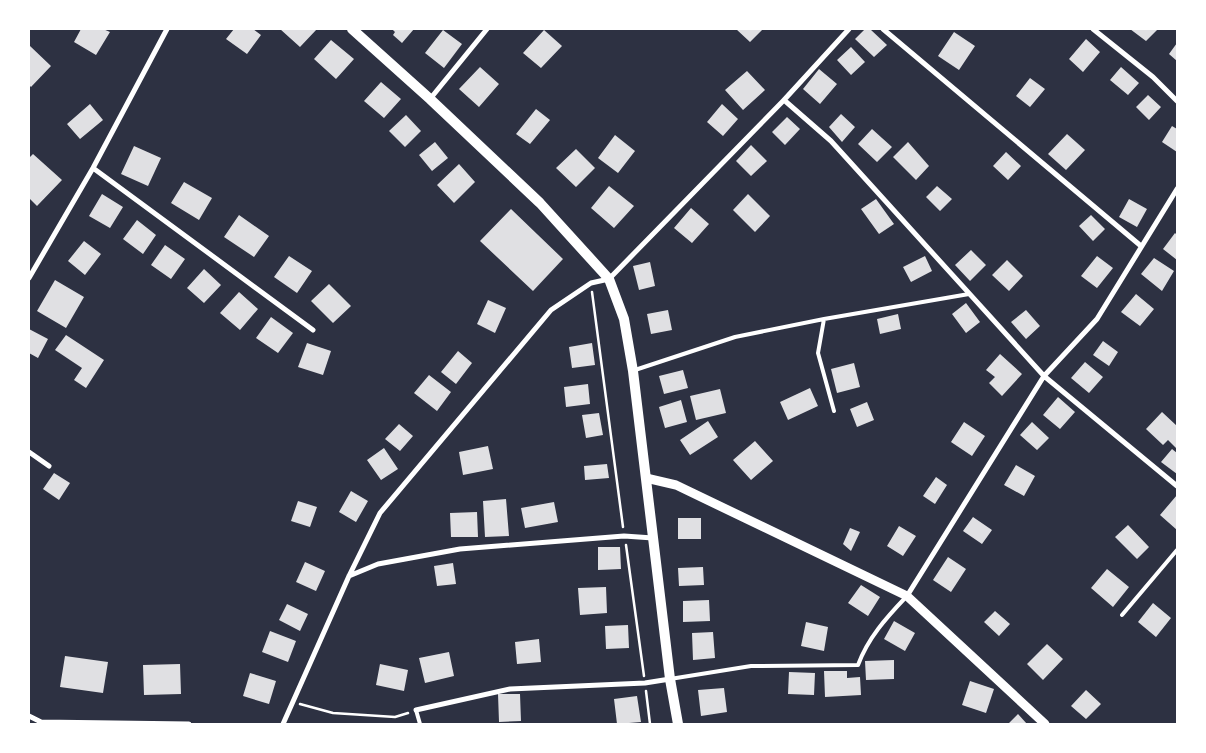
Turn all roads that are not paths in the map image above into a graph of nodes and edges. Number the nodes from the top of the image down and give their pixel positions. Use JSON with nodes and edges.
{"nodes":[{"id":1,"x":166,"y":29,"type":"edge"},
{"id":2,"x":352,"y":29,"type":"edge"},
{"id":3,"x":487,"y":29,"type":"edge"},
{"id":4,"x":849,"y":29,"type":"edge"},
{"id":5,"x":883,"y":29,"type":"edge"},
{"id":6,"x":1093,"y":29,"type":"edge"},
{"id":7,"x":430,"y":99,"type":"junction"},
{"id":8,"x":784,"y":100,"type":"junction"},
{"id":9,"x":1177,"y":102,"type":"edge"},
{"id":10,"x":93,"y":168,"type":"junction"},
{"id":11,"x":1177,"y":189,"type":"edge"},
{"id":12,"x":1141,"y":246,"type":"junction"},
{"id":13,"x":29,"y":278,"type":"edge"},
{"id":14,"x":609,"y":279,"type":"junction"},
{"id":15,"x":969,"y":294,"type":"junction"},
{"id":16,"x":824,"y":319,"type":"junction"},
{"id":17,"x":313,"y":330,"type":"dead end"},
{"id":18,"x":633,"y":371,"type":"junction"},
{"id":19,"x":1044,"y":376,"type":"junction"},
{"id":20,"x":834,"y":411,"type":"dead end"},
{"id":21,"x":29,"y":452,"type":"edge"},
{"id":22,"x":49,"y":466,"type":"dead end"},
{"id":23,"x":646,"y":478,"type":"junction"},
{"id":24,"x":1177,"y":486,"type":"edge"},
{"id":25,"x":653,"y":538,"type":"junction"},
{"id":26,"x":1177,"y":550,"type":"edge"},
{"id":27,"x":349,"y":576,"type":"junction"},
{"id":28,"x":907,"y":596,"type":"junction"},
{"id":29,"x":1122,"y":615,"type":"dead end"},
{"id":30,"x":670,"y":679,"type":"junction"},
{"id":31,"x":416,"y":710,"type":"joint"},
{"id":32,"x":29,"y":716,"type":"edge"},
{"id":33,"x":189,"y":724,"type":"edge"},
{"id":34,"x":283,"y":724,"type":"edge"},
{"id":35,"x":420,"y":724,"type":"edge"},
{"id":36,"x":678,"y":724,"type":"edge"},
{"id":37,"x":1045,"y":724,"type":"edge"}],
"edges":[{"from":1,"to":10,"type":"street"},
{"from":2,"to":7,"type":"main road"},
{"from":3,"to":7,"type":"street"},
{"from":4,"to":8,"type":"street"},
{"from":5,"to":12,"type":"street"},
{"from":6,"to":9,"type":"street"},
{"from":7,"to":14,"type":"main road"},
{"from":8,"to":14,"type":"street"},
{"from":8,"to":15,"type":"street"},
{"from":10,"to":13,"type":"street"},
{"from":10,"to":17,"type":"street"},
{"from":11,"to":12,"type":"street"},
{"from":12,"to":19,"type":"street"},
{"from":14,"to":18,"type":"main road"},
{"from":14,"to":27,"type":"street"},
{"from":15,"to":16,"type":"lane"},
{"from":15,"to":19,"type":"street"},
{"from":16,"to":18,"type":"lane"},
{"from":16,"to":20,"type":"lane"},
{"from":18,"to":23,"type":"main road"},
{"from":19,"to":24,"type":"street"},
{"from":19,"to":28,"type":"street"},
{"from":21,"to":22,"type":"street"},
{"from":23,"to":25,"type":"main road"},
{"from":23,"to":28,"type":"street"},
{"from":25,"to":27,"type":"street"},
{"from":25,"to":30,"type":"main road"},
{"from":26,"to":29,"type":"lane"},
{"from":27,"to":34,"type":"street"},
{"from":28,"to":30,"type":"lane"},
{"from":28,"to":37,"type":"street"},
{"from":30,"to":31,"type":"street"},
{"from":30,"to":36,"type":"main road"},
{"from":31,"to":35,"type":"lane"},
{"from":32,"to":33,"type":"street"}]}
